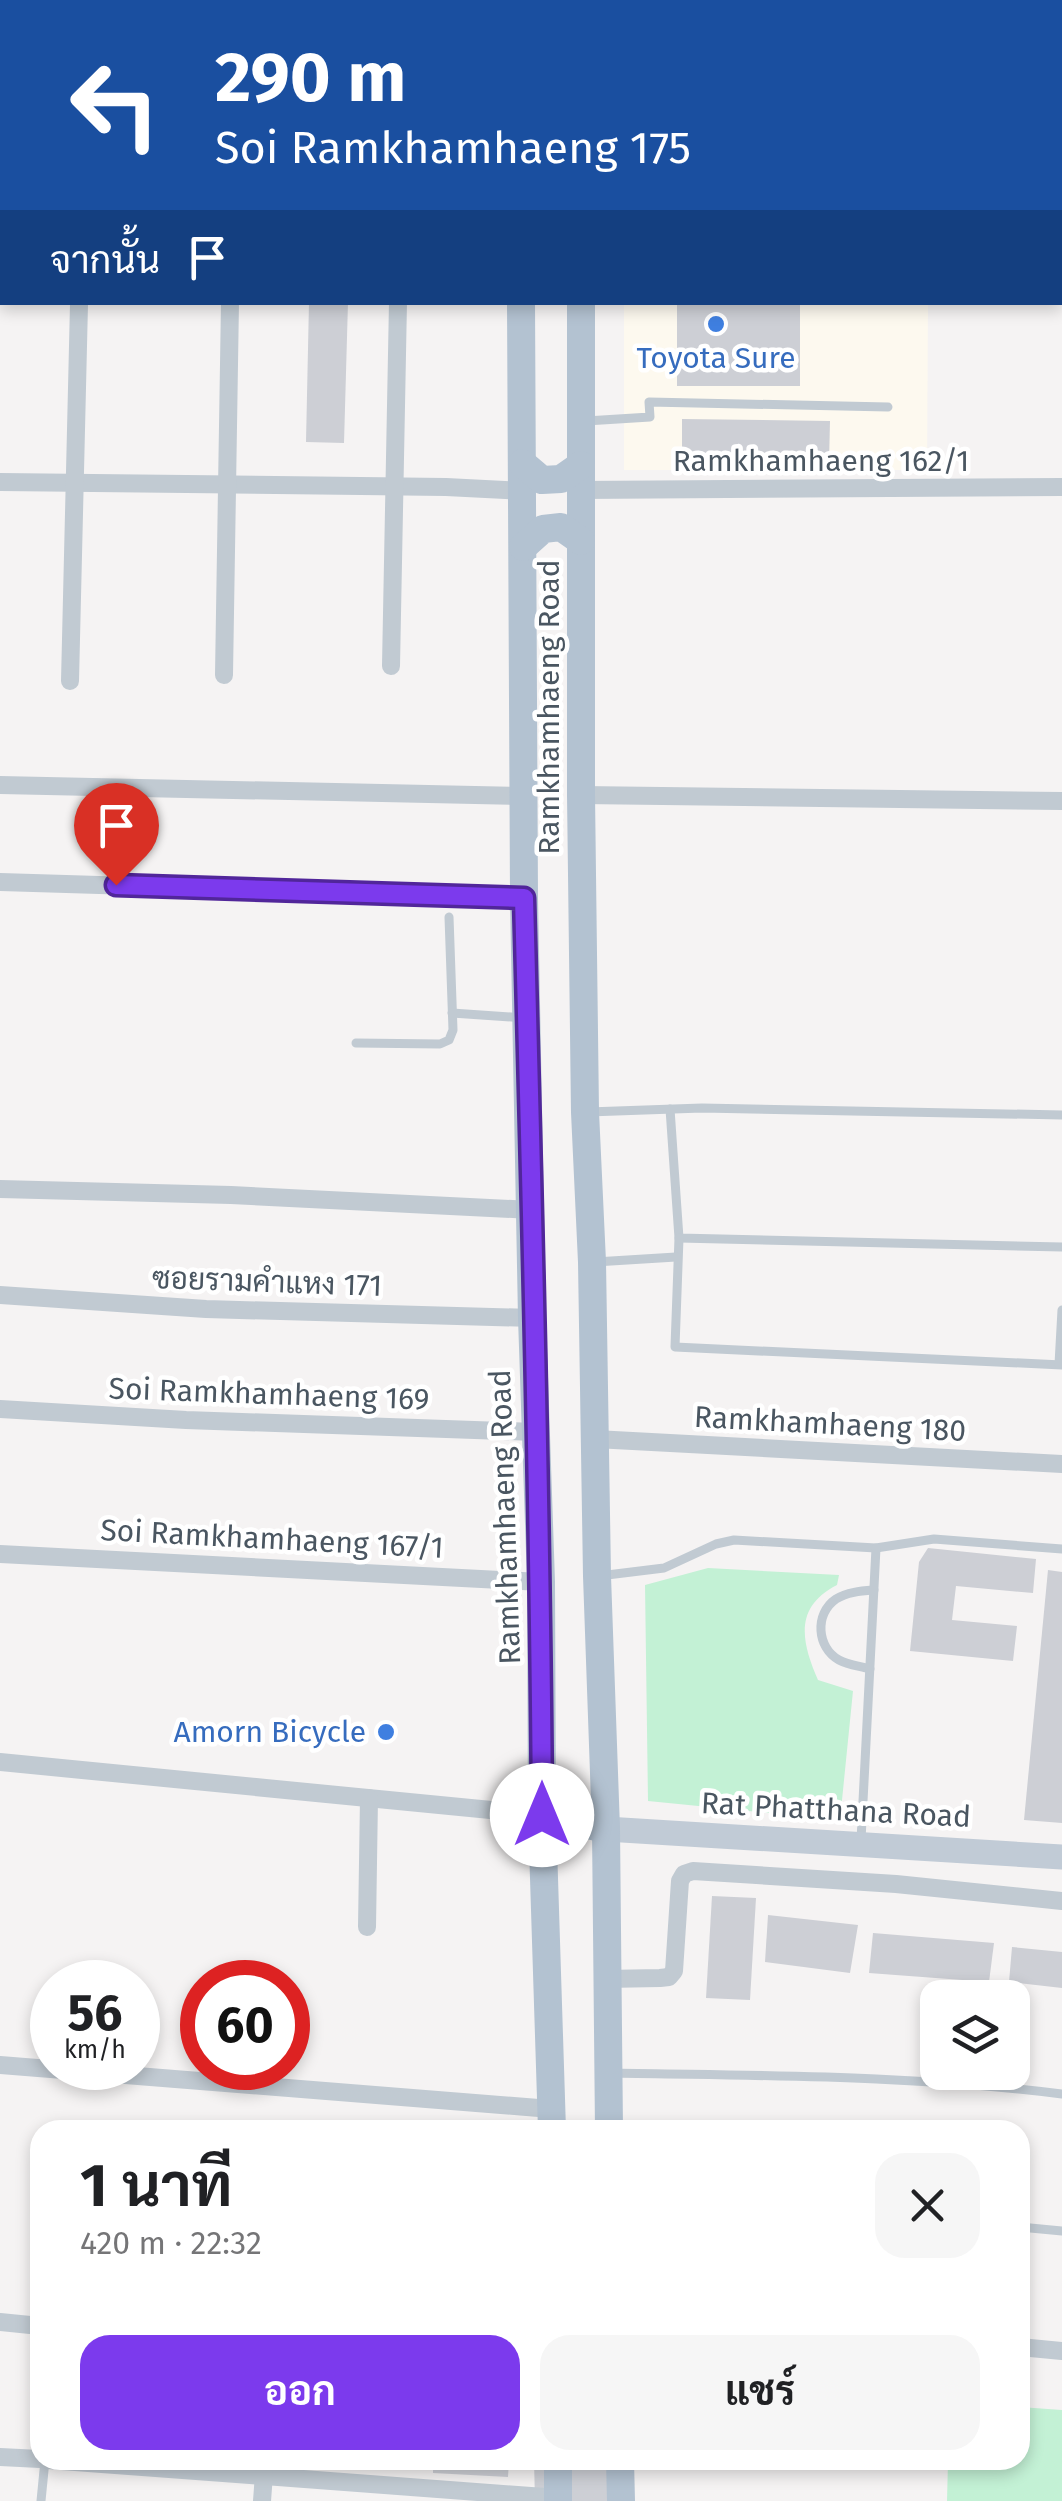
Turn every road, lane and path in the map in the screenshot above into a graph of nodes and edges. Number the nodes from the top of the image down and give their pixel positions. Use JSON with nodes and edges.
{"nodes":[{"id":1,"x":79,"y":305,"type":"edge"},
{"id":2,"x":230,"y":305,"type":"edge"},
{"id":3,"x":398,"y":305,"type":"edge"},
{"id":4,"x":521,"y":305,"type":"edge"},
{"id":5,"x":582,"y":305,"type":"edge"},
{"id":6,"x":888,"y":407,"type":"dead end"},
{"id":7,"x":581,"y":422,"type":"junction"},
{"id":8,"x":522,"y":477,"type":"junction"},
{"id":9,"x":581,"y":478,"type":"junction"},
{"id":10,"x":0,"y":482,"type":"edge"},
{"id":11,"x":77,"y":484,"type":"junction"},
{"id":12,"x":226,"y":486,"type":"junction"},
{"id":13,"x":1062,"y":486,"type":"edge"},
{"id":14,"x":392,"y":487,"type":"junction"},
{"id":15,"x":581,"y":541,"type":"junction"},
{"id":16,"x":523,"y":548,"type":"junction"},
{"id":17,"x":391,"y":666,"type":"dead end"},
{"id":18,"x":224,"y":675,"type":"dead end"},
{"id":19,"x":70,"y":680,"type":"dead end"},
{"id":20,"x":0,"y":786,"type":"edge"},
{"id":21,"x":581,"y":795,"type":"junction"},
{"id":22,"x":523,"y":796,"type":"junction"},
{"id":23,"x":1062,"y":802,"type":"edge"},
{"id":24,"x":0,"y":882,"type":"edge"},
{"id":25,"x":524,"y":898,"type":"junction"},
{"id":26,"x":449,"y":918,"type":"dead end"},
{"id":27,"x":452,"y":1013,"type":"junction"},
{"id":28,"x":527,"y":1018,"type":"junction"},
{"id":29,"x":356,"y":1043,"type":"dead end"},
{"id":30,"x":670,"y":1109,"type":"junction"},
{"id":31,"x":585,"y":1112,"type":"junction"},
{"id":32,"x":1062,"y":1115,"type":"edge"},
{"id":33,"x":0,"y":1189,"type":"edge"},
{"id":34,"x":532,"y":1210,"type":"junction"},
{"id":35,"x":679,"y":1238,"type":"junction"},
{"id":36,"x":1062,"y":1247,"type":"edge"},
{"id":37,"x":676,"y":1257,"type":"junction"},
{"id":38,"x":592,"y":1262,"type":"junction"},
{"id":39,"x":0,"y":1295,"type":"edge"},
{"id":40,"x":1062,"y":1310,"type":"edge"},
{"id":41,"x":532,"y":1318,"type":"junction"},
{"id":42,"x":1061,"y":1364,"type":"edge"},
{"id":43,"x":0,"y":1410,"type":"edge"},
{"id":44,"x":535,"y":1432,"type":"junction"},
{"id":45,"x":595,"y":1439,"type":"junction"},
{"id":46,"x":1062,"y":1464,"type":"edge"},
{"id":47,"x":876,"y":1548,"type":"junction"},
{"id":48,"x":1062,"y":1548,"type":"edge"},
{"id":49,"x":0,"y":1554,"type":"edge"},
{"id":50,"x":596,"y":1576,"type":"junction"},
{"id":51,"x":542,"y":1582,"type":"junction"},
{"id":52,"x":874,"y":1590,"type":"junction"},
{"id":53,"x":870,"y":1669,"type":"junction"},
{"id":54,"x":0,"y":1762,"type":"edge"},
{"id":55,"x":369,"y":1798,"type":"junction"},
{"id":56,"x":542,"y":1815,"type":"junction"},
{"id":57,"x":606,"y":1829,"type":"junction"},
{"id":58,"x":861,"y":1842,"type":"junction"},
{"id":59,"x":899,"y":1845,"type":"junction"},
{"id":60,"x":1062,"y":1857,"type":"edge"},
{"id":61,"x":896,"y":1884,"type":"junction"},
{"id":62,"x":1062,"y":1900,"type":"edge"},
{"id":63,"x":367,"y":1926,"type":"dead end"},
{"id":64,"x":605,"y":1979,"type":"junction"},
{"id":65,"x":0,"y":2065,"type":"edge"},
{"id":66,"x":607,"y":2073,"type":"junction"},
{"id":67,"x":1062,"y":2094,"type":"edge"},
{"id":68,"x":552,"y":2119,"type":"edge"},
{"id":69,"x":608,"y":2120,"type":"edge"},
{"id":70,"x":1030,"y":2228,"type":"edge"},
{"id":71,"x":1062,"y":2230,"type":"edge"},
{"id":72,"x":0,"y":2322,"type":"edge"},
{"id":73,"x":30,"y":2325,"type":"edge"},
{"id":74,"x":1030,"y":2348,"type":"edge"},
{"id":75,"x":1062,"y":2352,"type":"edge"},
{"id":76,"x":0,"y":2457,"type":"edge"},
{"id":77,"x":30,"y":2459,"type":"edge"},
{"id":78,"x":43,"y":2470,"type":"edge"},
{"id":79,"x":201,"y":2470,"type":"edge"},
{"id":80,"x":558,"y":2470,"type":"edge"},
{"id":81,"x":620,"y":2470,"type":"edge"},
{"id":82,"x":264,"y":2474,"type":"junction"},
{"id":83,"x":558,"y":2500,"type":"edge"},
{"id":84,"x":41,"y":2501,"type":"edge"},
{"id":85,"x":262,"y":2501,"type":"edge"},
{"id":86,"x":621,"y":2501,"type":"edge"}],
"edges":[{"from":1,"to":11,"type":"street"},
{"from":2,"to":12,"type":"street"},
{"from":3,"to":14,"type":"street"},
{"from":4,"to":8,"type":"main road","name":"Ramkhamhaeng Road"},
{"from":5,"to":7,"type":"main road","name":"Ramkhamhaeng Road"},
{"from":6,"to":7,"type":"lane"},
{"from":7,"to":9,"type":"main road","name":"Ramkhamhaeng Road"},
{"from":8,"to":9,"type":"main road"},
{"from":8,"to":14,"type":"street"},
{"from":8,"to":16,"type":"main road","name":"Ramkhamhaeng Road"},
{"from":9,"to":13,"type":"street","name":"Ramkhamhaeng 162/1"},
{"from":9,"to":15,"type":"main road","name":"Ramkhamhaeng Road"},
{"from":10,"to":11,"type":"street"},
{"from":11,"to":12,"type":"street"},
{"from":11,"to":19,"type":"street"},
{"from":12,"to":14,"type":"street"},
{"from":12,"to":18,"type":"street"},
{"from":14,"to":17,"type":"street"},
{"from":15,"to":16,"type":"main road"},
{"from":15,"to":21,"type":"main road","name":"Ramkhamhaeng Road"},
{"from":16,"to":22,"type":"main road","name":"Ramkhamhaeng Road"},
{"from":20,"to":22,"type":"street"},
{"from":21,"to":23,"type":"street"},
{"from":21,"to":31,"type":"main road","name":"Ramkhamhaeng Road"},
{"from":22,"to":25,"type":"main road","name":"Ramkhamhaeng Road"},
{"from":24,"to":25,"type":"street"},
{"from":25,"to":28,"type":"main road","name":"Ramkhamhaeng Road"},
{"from":26,"to":27,"type":"lane"},
{"from":27,"to":28,"type":"lane"},
{"from":27,"to":29,"type":"lane"},
{"from":28,"to":34,"type":"main road","name":"Ramkhamhaeng Road"},
{"from":30,"to":31,"type":"lane"},
{"from":30,"to":32,"type":"lane"},
{"from":30,"to":35,"type":"lane"},
{"from":31,"to":38,"type":"main road","name":"Ramkhamhaeng Road"},
{"from":33,"to":34,"type":"street"},
{"from":34,"to":41,"type":"main road","name":"Ramkhamhaeng Road"},
{"from":35,"to":36,"type":"lane"},
{"from":35,"to":37,"type":"lane"},
{"from":37,"to":38,"type":"lane"},
{"from":37,"to":42,"type":"lane"},
{"from":38,"to":45,"type":"main road","name":"Ramkhamhaeng Road"},
{"from":39,"to":41,"type":"street","name":"ซอยรามคำแหง 171"},
{"from":40,"to":42,"type":"lane"},
{"from":41,"to":44,"type":"main road","name":"Ramkhamhaeng Road"},
{"from":43,"to":44,"type":"street","name":"Soi Ramkhamhaeng 169"},
{"from":44,"to":51,"type":"main road","name":"Ramkhamhaeng Road"},
{"from":45,"to":46,"type":"street","name":"Ramkhamhaeng 180"},
{"from":45,"to":50,"type":"main road","name":"Ramkhamhaeng Road"},
{"from":47,"to":48,"type":"lane"},
{"from":47,"to":50,"type":"lane"},
{"from":47,"to":52,"type":"lane"},
{"from":49,"to":51,"type":"street","name":"Soi Ramkhamhaeng 167/1"},
{"from":50,"to":57,"type":"main road","name":"Ramkhamhaeng Road"},
{"from":51,"to":56,"type":"main road","name":"Ramkhamhaeng Road"},
{"from":52,"to":53,"type":"lane"},
{"from":52,"to":53,"type":"lane"},
{"from":53,"to":58,"type":"lane"},
{"from":54,"to":55,"type":"street"},
{"from":55,"to":56,"type":"street"},
{"from":55,"to":63,"type":"street"},
{"from":56,"to":57,"type":"main road"},
{"from":56,"to":68,"type":"main road","name":"Ramkhamhaeng Road"},
{"from":57,"to":58,"type":"street","name":"Rat Phatthana Road"},
{"from":57,"to":64,"type":"main road","name":"Ramkhamhaeng Road"},
{"from":58,"to":59,"type":"street","name":"Rat Phatthana Road"},
{"from":59,"to":60,"type":"street","name":"Rat Phatthana Road"},
{"from":59,"to":61,"type":"street"},
{"from":61,"to":62,"type":"street"},
{"from":61,"to":64,"type":"street"},
{"from":64,"to":66,"type":"main road","name":"Ramkhamhaeng Road"},
{"from":65,"to":68,"type":"street"},
{"from":66,"to":67,"type":"lane"},
{"from":66,"to":69,"type":"main road","name":"Ramkhamhaeng Road"},
{"from":70,"to":71,"type":"lane"},
{"from":72,"to":73,"type":"street"},
{"from":74,"to":75,"type":"street"},
{"from":76,"to":77,"type":"street"},
{"from":78,"to":84,"type":"lane"},
{"from":79,"to":82,"type":"street"},
{"from":80,"to":83,"type":"main road"},
{"from":81,"to":86,"type":"main road"},
{"from":82,"to":83,"type":"street"},
{"from":82,"to":85,"type":"street"}]}
